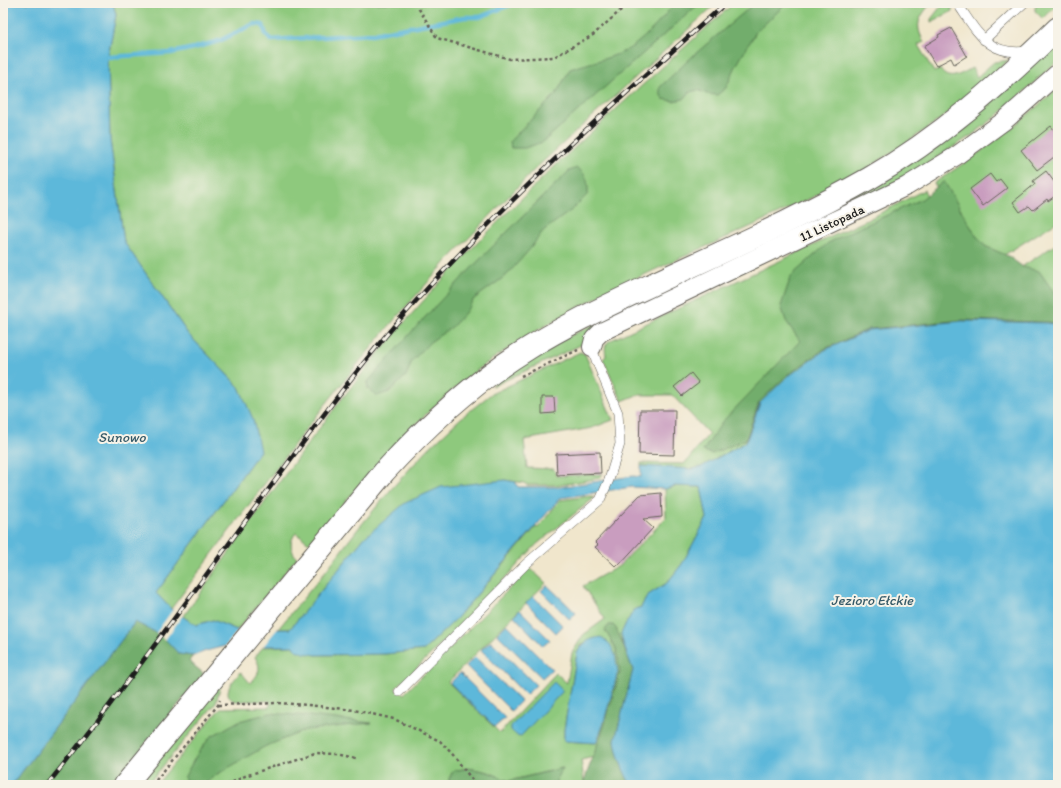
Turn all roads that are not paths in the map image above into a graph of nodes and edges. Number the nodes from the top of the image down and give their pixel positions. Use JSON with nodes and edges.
{"nodes":[{"id":1,"x":957,"y":3,"type":"edge"},
{"id":2,"x":1024,"y":3,"type":"edge"},
{"id":3,"x":1058,"y":28,"type":"edge"},
{"id":4,"x":984,"y":40,"type":"junction"},
{"id":5,"x":1035,"y":50,"type":"junction"},
{"id":6,"x":1058,"y":73,"type":"edge"},
{"id":7,"x":592,"y":347,"type":"joint"},
{"id":8,"x":399,"y":692,"type":"dead end"},
{"id":9,"x":125,"y":785,"type":"edge"}],
"edges":[{"from":1,"to":4,"type":"lane"},
{"from":2,"to":4,"type":"lane"},
{"from":3,"to":5,"type":"main road"},
{"from":4,"to":5,"type":"lane"},
{"from":5,"to":9,"type":"main road"},
{"from":6,"to":7,"type":"street","name":"11 Listopada"},
{"from":7,"to":8,"type":"lane"}]}
